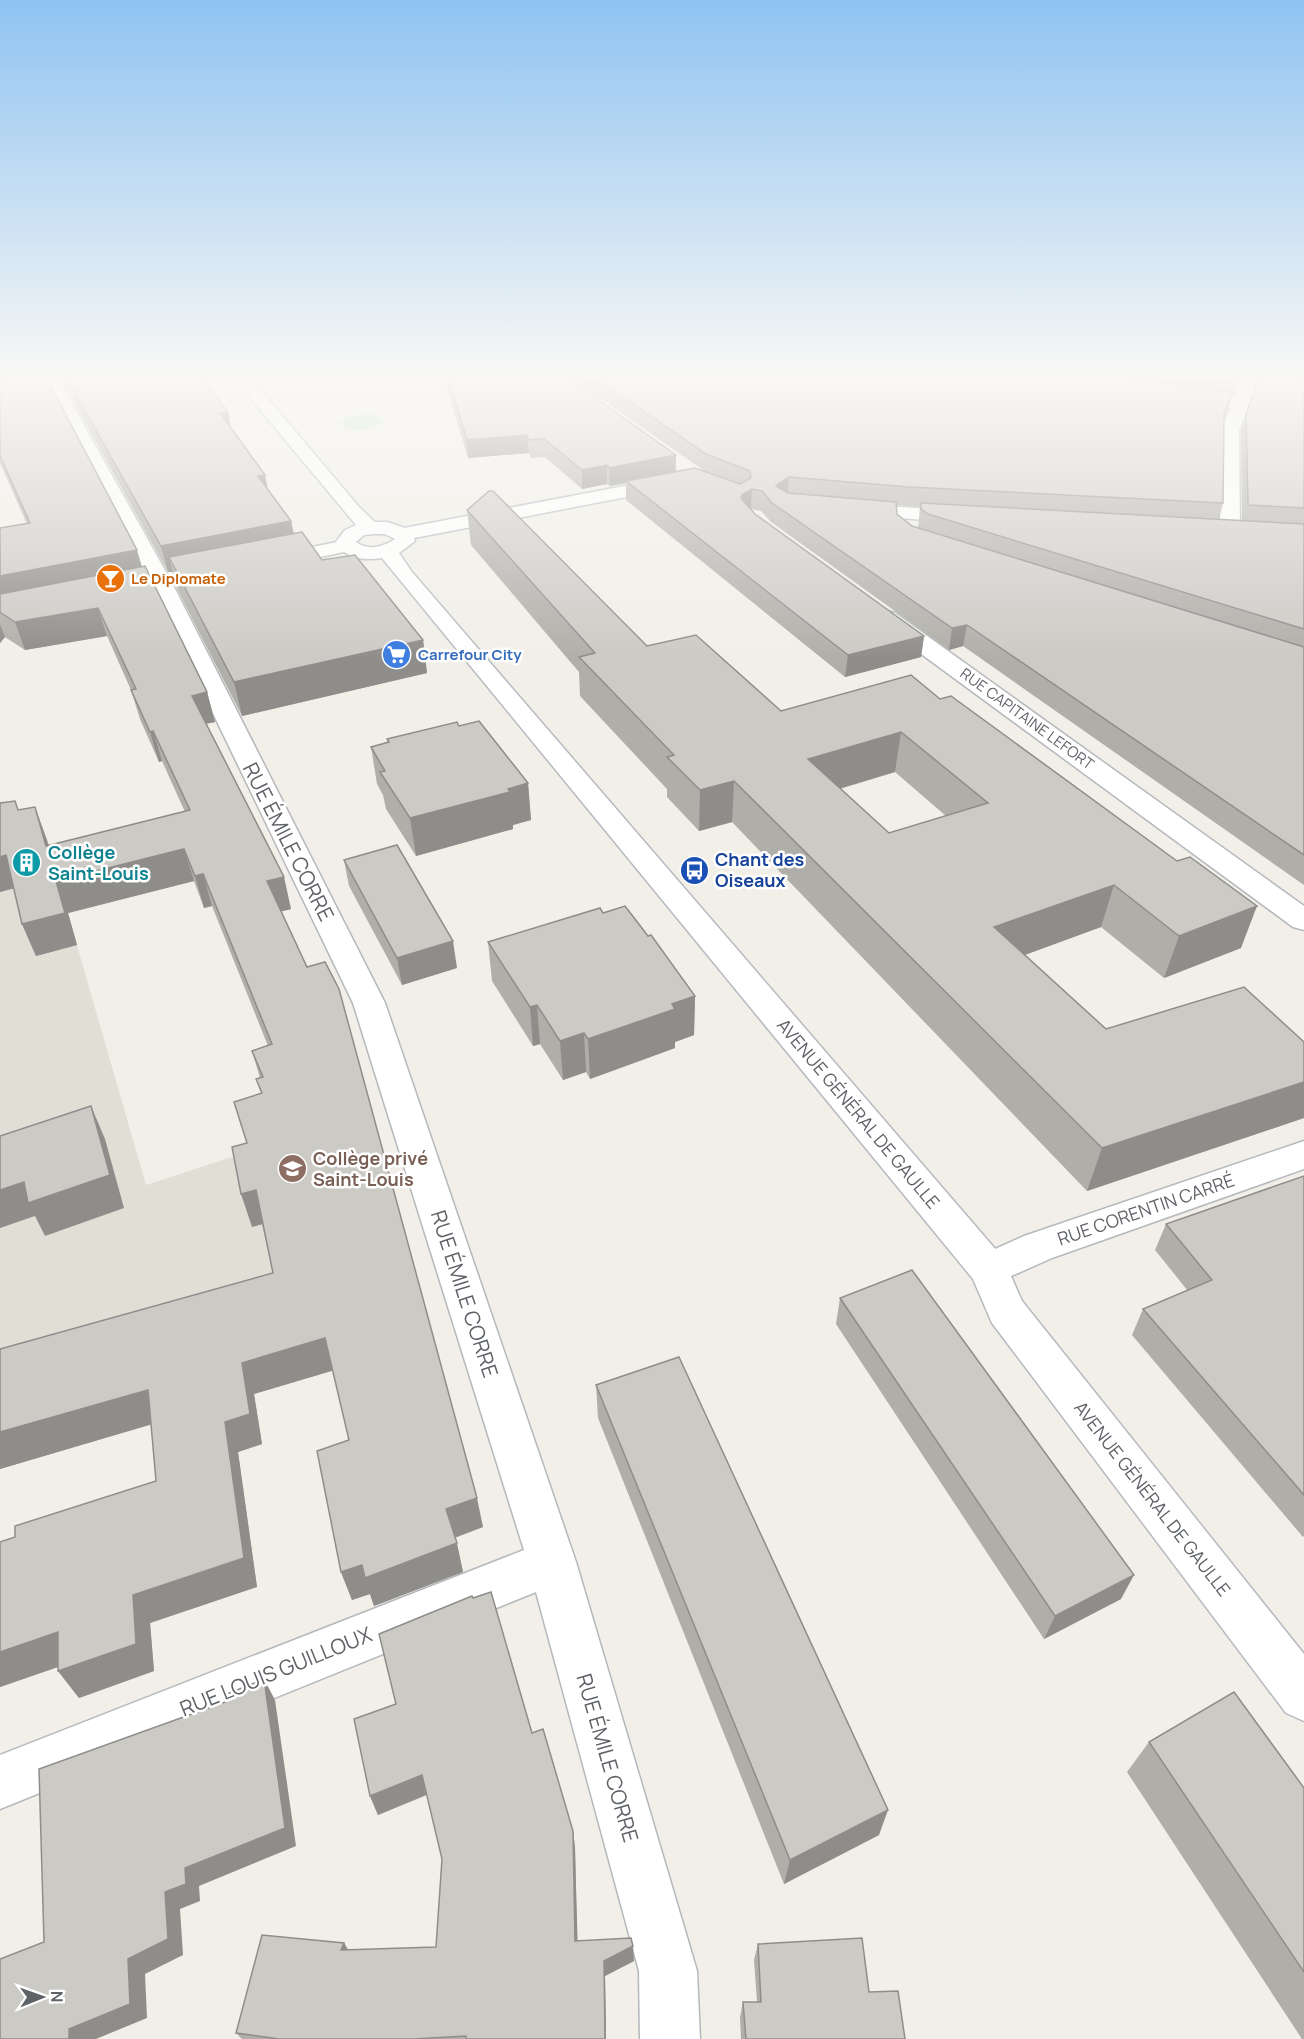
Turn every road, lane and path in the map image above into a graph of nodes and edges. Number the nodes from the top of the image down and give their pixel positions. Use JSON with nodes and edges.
{"nodes":[{"id":1,"x":100,"y":470,"type":"edge"},
{"id":2,"x":318,"y":470,"type":"edge"},
{"id":3,"x":1230,"y":470,"type":"edge"},
{"id":4,"x":688,"y":480,"type":"edge"},
{"id":5,"x":839,"y":509,"type":"edge"},
{"id":6,"x":906,"y":514,"type":"junction"},
{"id":7,"x":981,"y":518,"type":"edge"},
{"id":8,"x":1207,"y":531,"type":"edge"},
{"id":9,"x":1230,"y":532,"type":"junction"},
{"id":10,"x":1251,"y":533,"type":"edge"},
{"id":11,"x":911,"y":536,"type":"edge"},
{"id":12,"x":387,"y":538,"type":"junction"},
{"id":13,"x":347,"y":546,"type":"junction"},
{"id":14,"x":255,"y":564,"type":"edge"},
{"id":15,"x":866,"y":603,"type":"edge"},
{"id":16,"x":1304,"y":920,"type":"edge"},
{"id":17,"x":1304,"y":1155,"type":"edge"},
{"id":18,"x":989,"y":1270,"type":"junction"},
{"id":19,"x":552,"y":1562,"type":"junction"},
{"id":20,"x":1304,"y":1695,"type":"edge"},
{"id":21,"x":0,"y":1782,"type":"edge"},
{"id":22,"x":670,"y":2039,"type":"edge"}],
"edges":[{"from":1,"to":19,"type":"street","name":"RUE ÉMILE CORRE"},
{"from":2,"to":12,"type":"street","name":"AVENUE GÉNÉRAL DE GAULLE"},
{"from":3,"to":9,"type":"street"},
{"from":4,"to":12,"type":"street"},
{"from":5,"to":6,"type":"street"},
{"from":6,"to":7,"type":"street"},
{"from":6,"to":11,"type":"street"},
{"from":8,"to":9,"type":"street"},
{"from":9,"to":10,"type":"street"},
{"from":12,"to":13,"type":"street"},
{"from":12,"to":13,"type":"street"},
{"from":12,"to":18,"type":"street","name":"AVENUE GÉNÉRAL DE GAULLE"},
{"from":13,"to":14,"type":"street"},
{"from":15,"to":16,"type":"street","name":"RUE CAPITAINE LEFORT"},
{"from":17,"to":18,"type":"street","name":"RUE CORENTIN CARRÉ"},
{"from":18,"to":20,"type":"street","name":"AVENUE GÉNÉRAL DE GAULLE"},
{"from":19,"to":21,"type":"street","name":"RUE LOUIS GUILLOUX"},
{"from":19,"to":22,"type":"street","name":"RUE ÉMILE CORRE"}]}
